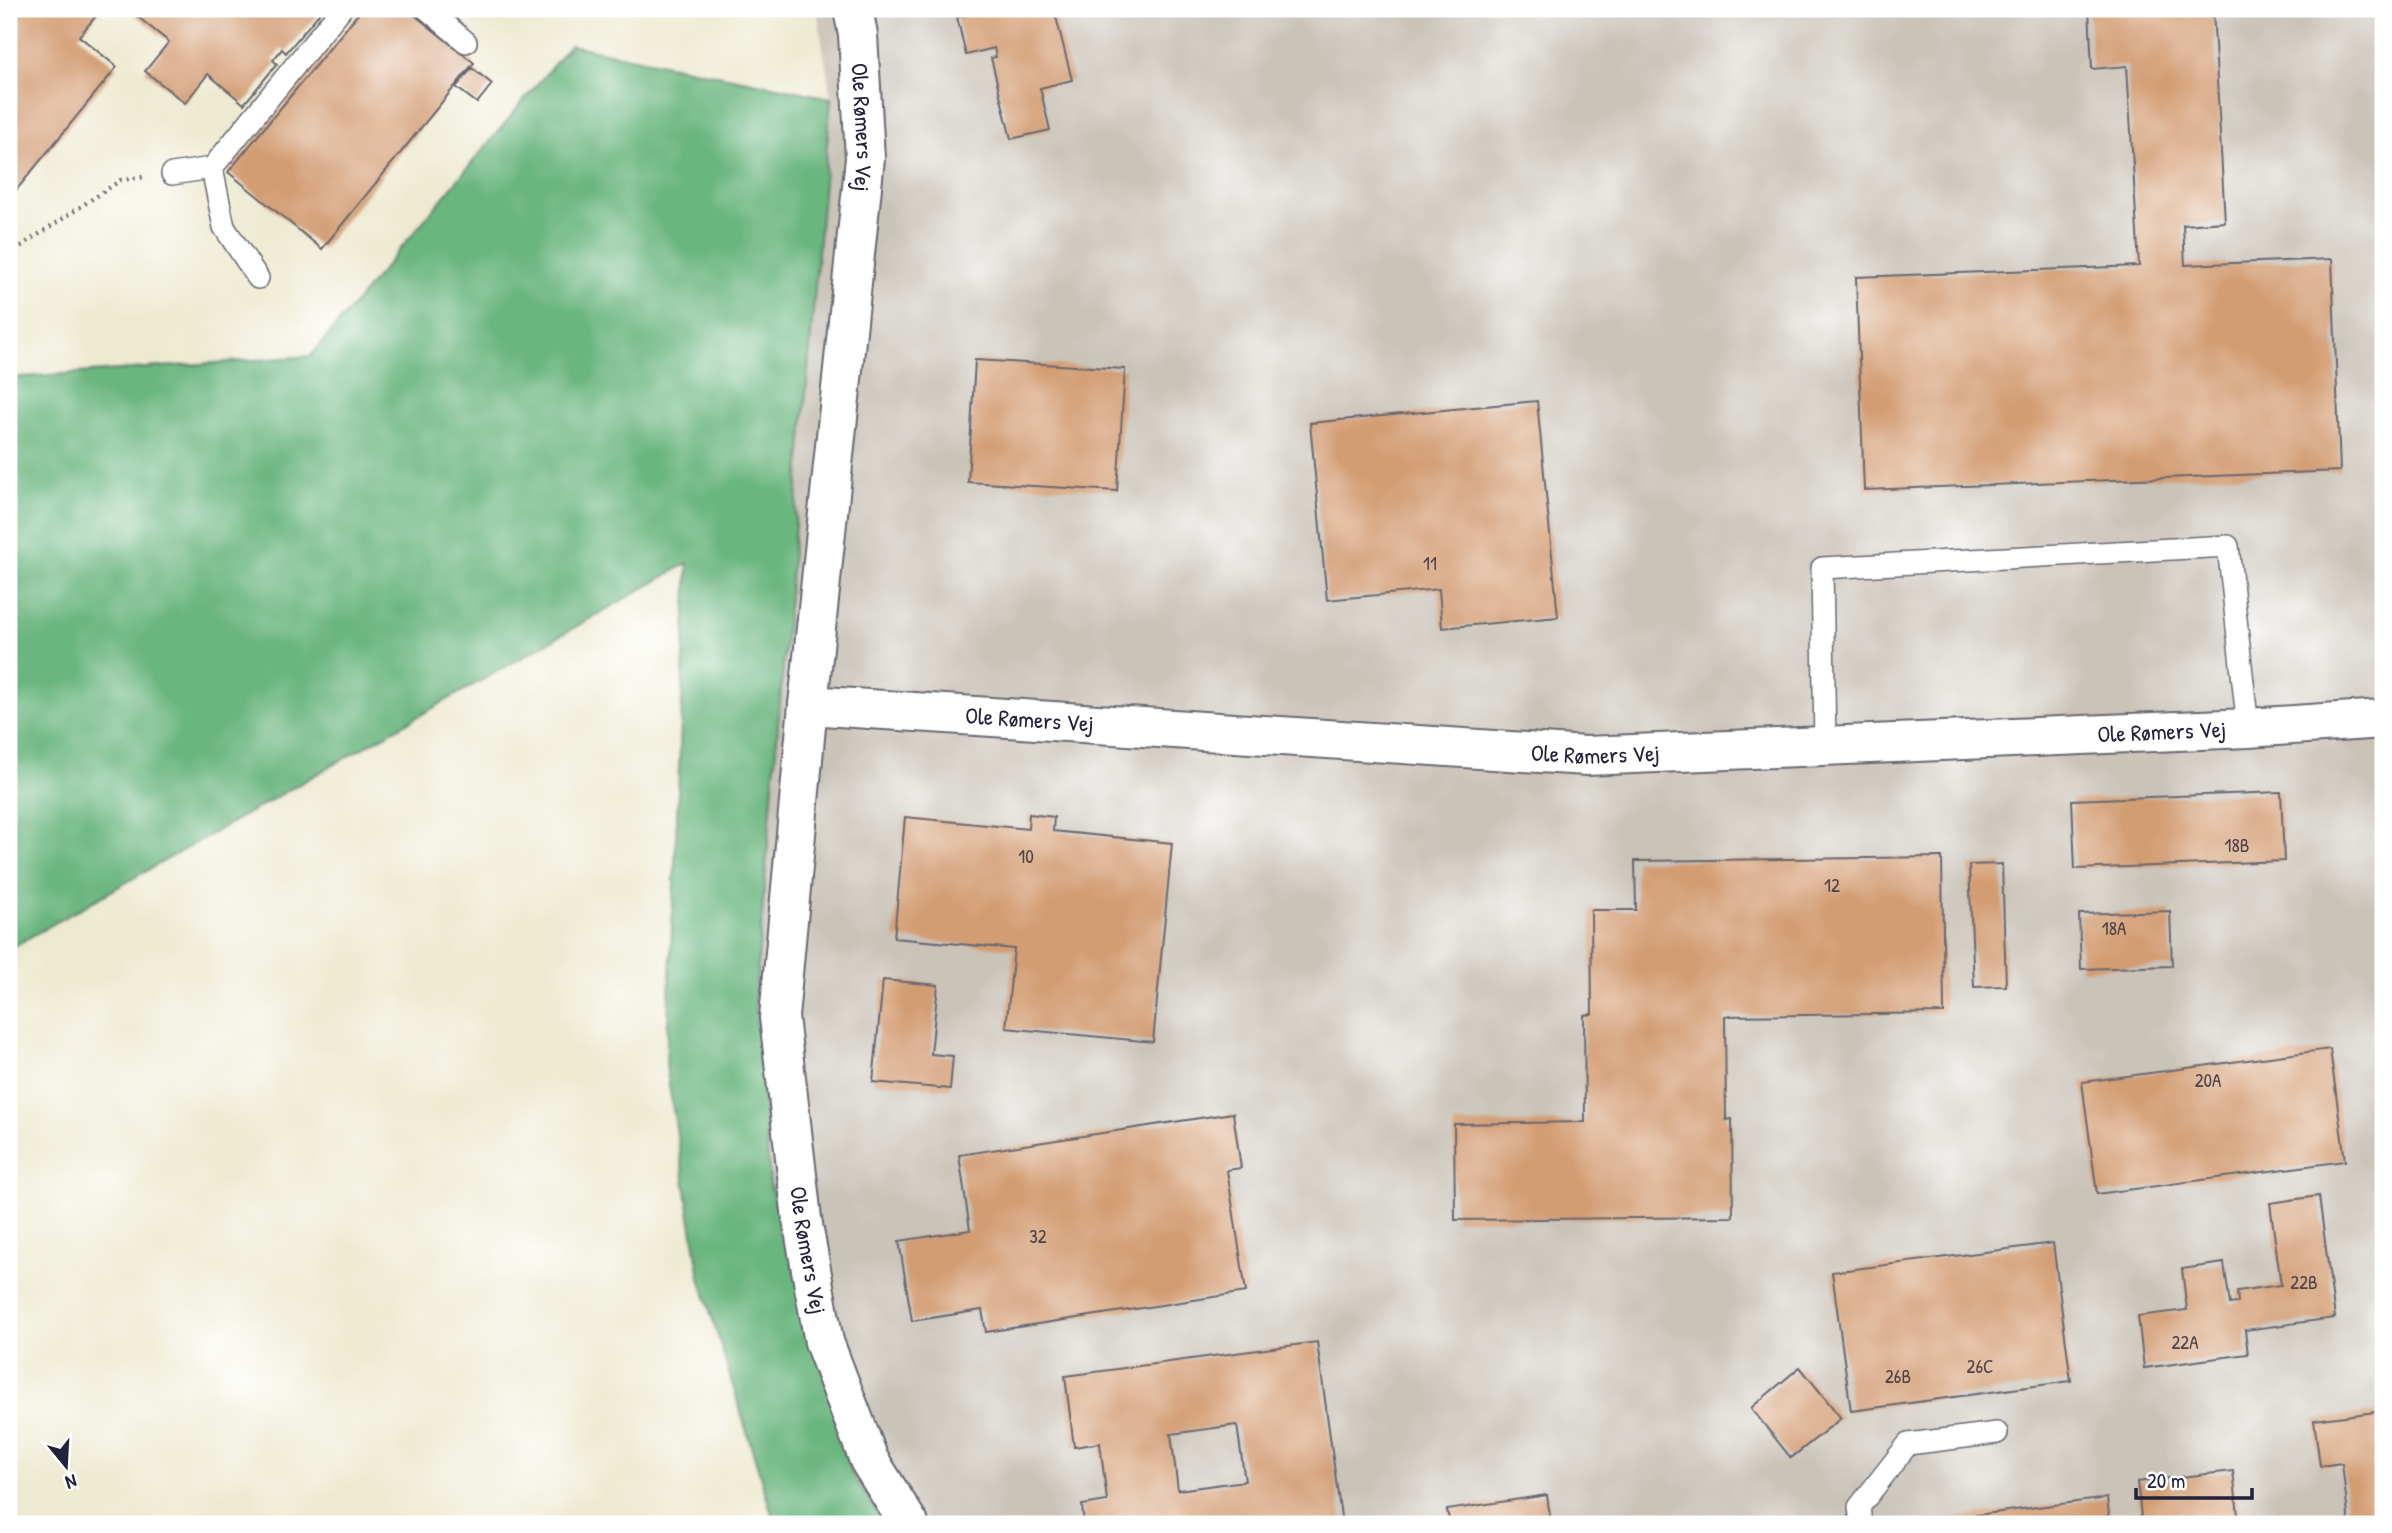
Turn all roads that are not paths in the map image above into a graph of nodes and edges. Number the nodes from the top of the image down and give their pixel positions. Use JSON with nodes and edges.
{"nodes":[{"id":1,"x":341,"y":9,"type":"edge"},
{"id":2,"x":427,"y":9,"type":"edge"},
{"id":3,"x":853,"y":9,"type":"edge"},
{"id":4,"x":466,"y":42,"type":"dead end"},
{"id":5,"x":212,"y":168,"type":"junction"},
{"id":6,"x":172,"y":174,"type":"road end"},
{"id":7,"x":258,"y":278,"type":"dead end"},
{"id":8,"x":807,"y":705,"type":"junction"},
{"id":9,"x":2383,"y":719,"type":"edge"},
{"id":10,"x":2248,"y":728,"type":"junction"},
{"id":11,"x":1825,"y":746,"type":"junction"},
{"id":12,"x":1997,"y":1433,"type":"dead end"},
{"id":13,"x":909,"y":1524,"type":"edge"},
{"id":14,"x":1861,"y":1524,"type":"edge"}],
"edges":[{"from":1,"to":5,"type":"lane"},
{"from":2,"to":4,"type":"lane"},
{"from":3,"to":8,"type":"street","name":"Ole Rømers Vej"},
{"from":5,"to":6,"type":"lane"},
{"from":5,"to":7,"type":"lane"},
{"from":8,"to":11,"type":"street","name":"Ole Rømers Vej"},
{"from":8,"to":13,"type":"street","name":"Ole Rømers Vej"},
{"from":9,"to":10,"type":"street","name":"Ole Rømers Vej"},
{"from":10,"to":11,"type":"street","name":"Ole Rømers Vej"},
{"from":10,"to":11,"type":"lane"},
{"from":12,"to":14,"type":"lane"}]}
